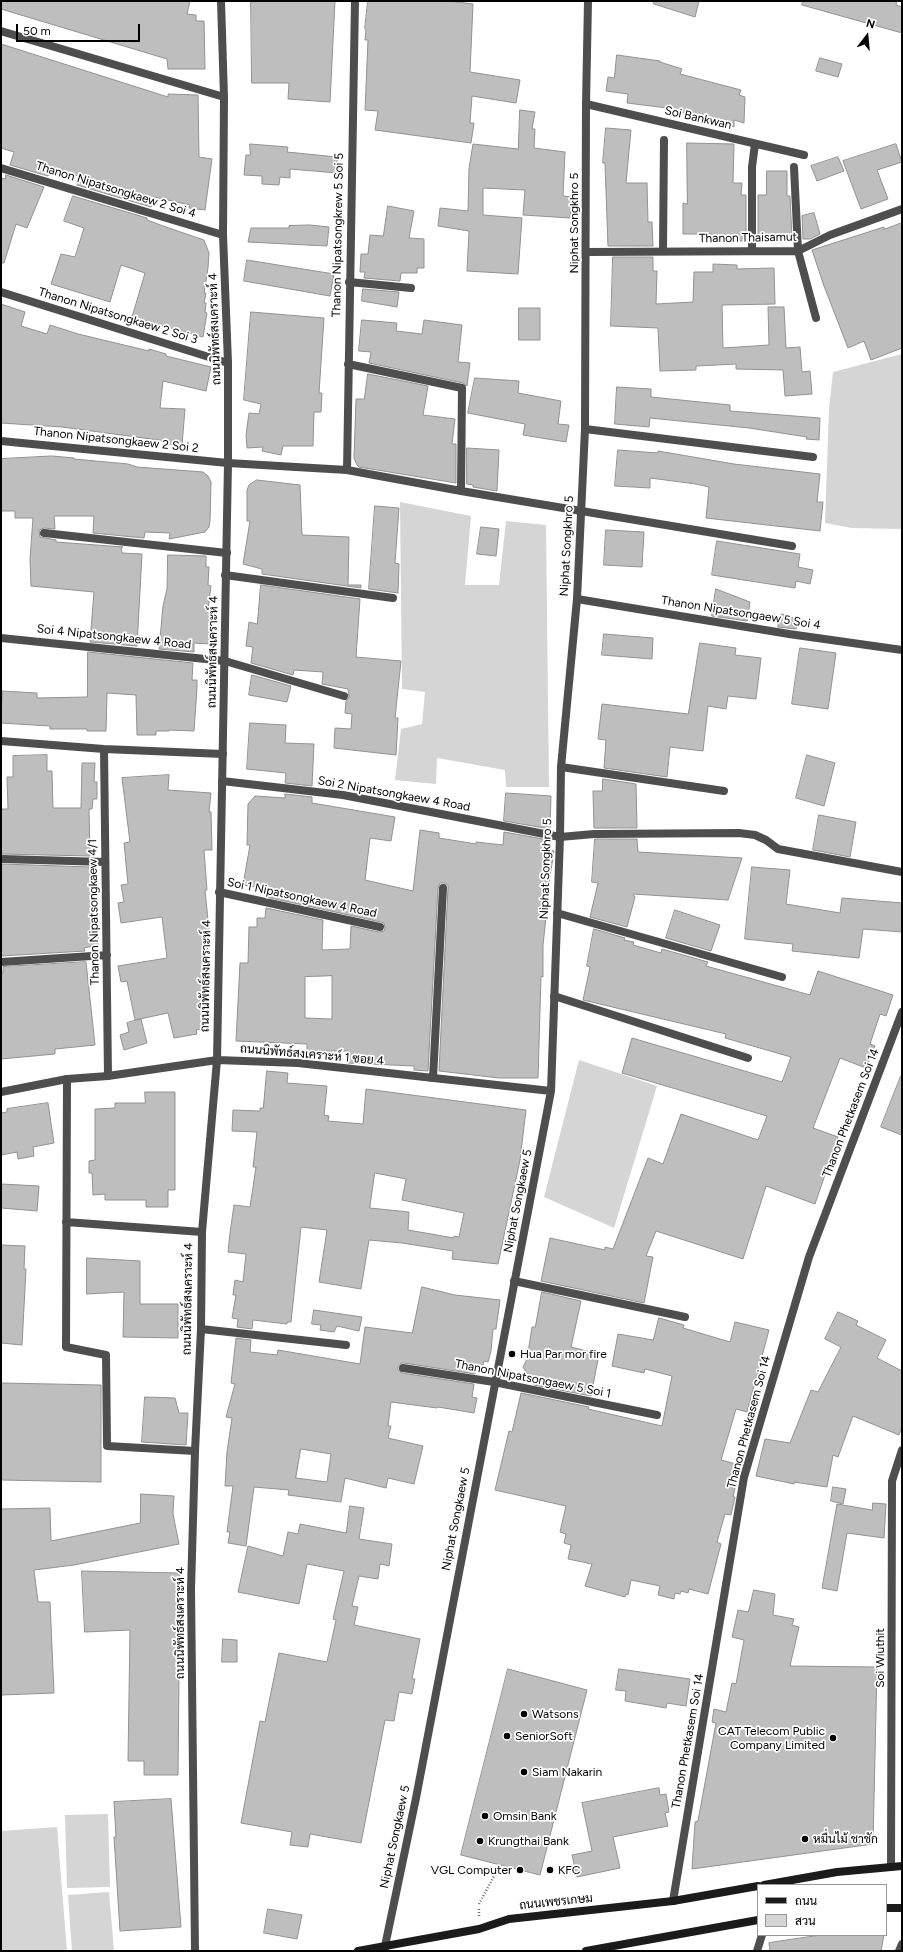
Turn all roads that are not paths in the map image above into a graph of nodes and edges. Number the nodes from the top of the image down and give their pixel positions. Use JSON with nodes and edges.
{"nodes":[{"id":1,"x":221,"y":1,"type":"edge"},
{"id":2,"x":355,"y":1,"type":"edge"},
{"id":3,"x":588,"y":1,"type":"edge"},
{"id":4,"x":1,"y":31,"type":"edge"},
{"id":5,"x":224,"y":97,"type":"junction"},
{"id":6,"x":586,"y":104,"type":"junction"},
{"id":7,"x":664,"y":140,"type":"dead end"},
{"id":8,"x":755,"y":144,"type":"junction"},
{"id":9,"x":804,"y":155,"type":"dead end"},
{"id":10,"x":794,"y":167,"type":"dead end"},
{"id":11,"x":1,"y":168,"type":"edge"},
{"id":12,"x":902,"y":209,"type":"edge"},
{"id":13,"x":223,"y":236,"type":"junction"},
{"id":14,"x":663,"y":251,"type":"junction"},
{"id":15,"x":752,"y":251,"type":"junction"},
{"id":16,"x":798,"y":251,"type":"junction"},
{"id":17,"x":586,"y":252,"type":"junction"},
{"id":18,"x":349,"y":282,"type":"junction"},
{"id":19,"x":411,"y":288,"type":"dead end"},
{"id":20,"x":1,"y":292,"type":"edge"},
{"id":21,"x":816,"y":318,"type":"dead end"},
{"id":22,"x":228,"y":363,"type":"junction"},
{"id":23,"x":348,"y":364,"type":"junction"},
{"id":24,"x":585,"y":429,"type":"junction"},
{"id":25,"x":1,"y":441,"type":"edge"},
{"id":26,"x":813,"y":457,"type":"dead end"},
{"id":27,"x":228,"y":463,"type":"junction"},
{"id":28,"x":347,"y":470,"type":"junction"},
{"id":29,"x":461,"y":491,"type":"junction"},
{"id":30,"x":581,"y":509,"type":"junction"},
{"id":31,"x":44,"y":533,"type":"dead end"},
{"id":32,"x":792,"y":546,"type":"dead end"},
{"id":33,"x":227,"y":553,"type":"junction"},
{"id":34,"x":226,"y":575,"type":"junction"},
{"id":35,"x":393,"y":598,"type":"dead end"},
{"id":36,"x":577,"y":599,"type":"junction"},
{"id":37,"x":1,"y":638,"type":"edge"},
{"id":38,"x":902,"y":650,"type":"edge"},
{"id":39,"x":225,"y":661,"type":"junction"},
{"id":40,"x":344,"y":696,"type":"dead end"},
{"id":41,"x":1,"y":741,"type":"edge"},
{"id":42,"x":104,"y":749,"type":"junction"},
{"id":43,"x":223,"y":754,"type":"junction"},
{"id":44,"x":560,"y":767,"type":"junction"},
{"id":45,"x":222,"y":781,"type":"junction"},
{"id":46,"x":724,"y":791,"type":"dead end"},
{"id":47,"x":560,"y":837,"type":"junction"},
{"id":48,"x":3,"y":859,"type":"dead end"},
{"id":49,"x":105,"y":862,"type":"junction"},
{"id":50,"x":902,"y":872,"type":"edge"},
{"id":51,"x":443,"y":888,"type":"dead end"},
{"id":52,"x":219,"y":892,"type":"junction"},
{"id":53,"x":557,"y":913,"type":"junction"},
{"id":54,"x":380,"y":927,"type":"dead end"},
{"id":55,"x":107,"y":955,"type":"junction"},
{"id":56,"x":1,"y":962,"type":"edge"},
{"id":57,"x":782,"y":977,"type":"dead end"},
{"id":58,"x":554,"y":996,"type":"junction"},
{"id":59,"x":902,"y":1012,"type":"edge"},
{"id":60,"x":748,"y":1058,"type":"dead end"},
{"id":61,"x":217,"y":1060,"type":"junction"},
{"id":62,"x":108,"y":1076,"type":"junction"},
{"id":63,"x":433,"y":1078,"type":"junction"},
{"id":64,"x":67,"y":1079,"type":"junction"},
{"id":65,"x":551,"y":1091,"type":"junction"},
{"id":66,"x":1,"y":1092,"type":"edge"},
{"id":67,"x":66,"y":1222,"type":"junction"},
{"id":68,"x":202,"y":1232,"type":"junction"},
{"id":69,"x":514,"y":1281,"type":"junction"},
{"id":70,"x":685,"y":1317,"type":"dead end"},
{"id":71,"x":201,"y":1329,"type":"junction"},
{"id":72,"x":346,"y":1345,"type":"dead end"},
{"id":73,"x":403,"y":1368,"type":"dead end"},
{"id":74,"x":494,"y":1382,"type":"junction"},
{"id":75,"x":657,"y":1415,"type":"dead end"},
{"id":76,"x":902,"y":1450,"type":"edge"},
{"id":77,"x":195,"y":1451,"type":"junction"},
{"id":78,"x":902,"y":1866,"type":"edge"},
{"id":79,"x":891,"y":1867,"type":"junction"},
{"id":80,"x":770,"y":1884,"type":"edge"},
{"id":81,"x":757,"y":1886,"type":"edge"},
{"id":82,"x":673,"y":1901,"type":"junction"},
{"id":83,"x":887,"y":1908,"type":"edge"},
{"id":84,"x":902,"y":1908,"type":"edge"},
{"id":85,"x":757,"y":1920,"type":"edge"},
{"id":86,"x":762,"y":1936,"type":"edge"},
{"id":87,"x":902,"y":1944,"type":"edge"},
{"id":88,"x":385,"y":1948,"type":"edge"},
{"id":89,"x":195,"y":1951,"type":"edge"},
{"id":90,"x":358,"y":1951,"type":"edge"},
{"id":91,"x":586,"y":1951,"type":"edge"},
{"id":92,"x":757,"y":1951,"type":"edge"},
{"id":93,"x":899,"y":1951,"type":"edge"}],
"edges":[{"from":1,"to":5,"type":"street","name":"ถนนนิพัทธ์สงเคราะห์ 4"},
{"from":2,"to":18,"type":"street","name":"Thanon Nipatsongkrew 5 Soi 5"},
{"from":3,"to":6,"type":"street","name":"Niphat Songkhro 5"},
{"from":4,"to":5,"type":"street"},
{"from":5,"to":13,"type":"street","name":"ถนนนิพัทธ์สงเคราะห์ 4"},
{"from":6,"to":8,"type":"street","name":"Soi Bankwan"},
{"from":6,"to":17,"type":"street","name":"Niphat Songkhro 5"},
{"from":7,"to":14,"type":"street"},
{"from":8,"to":9,"type":"street","name":"Soi Bankwan"},
{"from":8,"to":15,"type":"street"},
{"from":10,"to":16,"type":"street"},
{"from":11,"to":13,"type":"street","name":"Thanon Nipatsongkaew 2 Soi 4"},
{"from":12,"to":16,"type":"street","name":"Thanon Thaisamut"},
{"from":13,"to":22,"type":"street","name":"ถนนนิพัทธ์สงเคราะห์ 4"},
{"from":14,"to":15,"type":"street","name":"Thanon Thaisamut"},
{"from":14,"to":17,"type":"street","name":"Thanon Thaisamut"},
{"from":15,"to":16,"type":"street","name":"Thanon Thaisamut"},
{"from":16,"to":21,"type":"street"},
{"from":17,"to":24,"type":"street","name":"Niphat Songkhro 5"},
{"from":18,"to":19,"type":"street"},
{"from":18,"to":23,"type":"street","name":"Thanon Nipatsongkrew 5 Soi 5"},
{"from":20,"to":22,"type":"street","name":"Thanon Nipatsongkaew 2 Soi 3"},
{"from":22,"to":27,"type":"street","name":"ถนนนิพัทธ์สงเคราะห์ 4"},
{"from":23,"to":28,"type":"street","name":"Thanon Nipatsongkrew 5 Soi 5"},
{"from":23,"to":29,"type":"street"},
{"from":24,"to":26,"type":"street"},
{"from":24,"to":30,"type":"street","name":"Niphat Songkhro 5"},
{"from":25,"to":27,"type":"street","name":"Thanon Nipatsongkaew 2 Soi 2"},
{"from":27,"to":28,"type":"street","name":"Thanon Nipatsongkaew 2 Soi 2"},
{"from":27,"to":33,"type":"street","name":"ถนนนิพัทธ์สงเคราะห์ 4"},
{"from":28,"to":29,"type":"street","name":"Thanon Nipatsongkaew 2 Soi 2"},
{"from":29,"to":30,"type":"street","name":"Thanon Nipatsongkaew 2 Soi 2"},
{"from":30,"to":32,"type":"street","name":"Thanon Nipatsongkaew 2 Soi 2"},
{"from":30,"to":36,"type":"street","name":"Niphat Songkhro 5"},
{"from":31,"to":33,"type":"street"},
{"from":33,"to":34,"type":"street","name":"ถนนนิพัทธ์สงเคราะห์ 4"},
{"from":34,"to":35,"type":"street"},
{"from":34,"to":39,"type":"street","name":"ถนนนิพัทธ์สงเคราะห์ 4"},
{"from":36,"to":38,"type":"street","name":"Thanon Nipatsongaew 5 Soi 4"},
{"from":36,"to":44,"type":"street","name":"Niphat Songkhro 5"},
{"from":37,"to":39,"type":"street","name":"Soi 4 Nipatsongkaew 4 Road"},
{"from":39,"to":40,"type":"street","name":"Soi 4 Nipatsongkaew 4 Road"},
{"from":39,"to":43,"type":"street","name":"ถนนนิพัทธ์สงเคราะห์ 4"},
{"from":41,"to":42,"type":"street"},
{"from":42,"to":43,"type":"street"},
{"from":42,"to":49,"type":"street","name":"Thanon Nipatsongkaew 4/1"},
{"from":43,"to":45,"type":"street","name":"ถนนนิพัทธ์สงเคราะห์ 4"},
{"from":44,"to":46,"type":"street"},
{"from":44,"to":47,"type":"street","name":"Niphat Songkhro 5"},
{"from":45,"to":47,"type":"street","name":"Soi 2 Nipatsongkaew 4 Road"},
{"from":45,"to":52,"type":"street","name":"ถนนนิพัทธ์สงเคราะห์ 4"},
{"from":47,"to":50,"type":"street","name":"Soi 2 Nipatsongkaew 4 Road"},
{"from":47,"to":53,"type":"street","name":"Niphat Songkhro 5"},
{"from":48,"to":49,"type":"street"},
{"from":49,"to":55,"type":"street","name":"Thanon Nipatsongkaew 4/1"},
{"from":51,"to":63,"type":"street"},
{"from":52,"to":54,"type":"street","name":"Soi 1 Nipatsongkaew 4 Road"},
{"from":52,"to":61,"type":"street","name":"ถนนนิพัทธ์สงเคราะห์ 4"},
{"from":53,"to":57,"type":"street"},
{"from":53,"to":58,"type":"street","name":"Niphat Songkhro 5"},
{"from":55,"to":56,"type":"street"},
{"from":55,"to":62,"type":"street","name":"Thanon Nipatsongkaew 4/1"},
{"from":58,"to":60,"type":"street"},
{"from":58,"to":65,"type":"street","name":"Niphat Songkhro 5"},
{"from":59,"to":82,"type":"street","name":"Thanon Phetkasem Soi 14"},
{"from":61,"to":62,"type":"street","name":"ถนนนิพัทธ์สงเคราะห์ 1 ซอย 4"},
{"from":61,"to":63,"type":"street","name":"ถนนนิพัทธ์สงเคราะห์ 1 ซอย 4"},
{"from":61,"to":68,"type":"street","name":"ถนนนิพัทธ์สงเคราะห์ 4"},
{"from":62,"to":64,"type":"street","name":"ถนนนิพัทธ์สงเคราะห์ 1 ซอย 4"},
{"from":63,"to":65,"type":"street","name":"ถนนนิพัทธ์สงเคราะห์ 1 ซอย 4"},
{"from":64,"to":66,"type":"street","name":"ถนนนิพัทธ์สงเคราะห์ 1 ซอย 4"},
{"from":64,"to":67,"type":"street"},
{"from":65,"to":69,"type":"street","name":"Niphat Songkaew 5"},
{"from":67,"to":68,"type":"street"},
{"from":67,"to":77,"type":"street"},
{"from":68,"to":71,"type":"street","name":"ถนนนิพัทธ์สงเคราะห์ 4"},
{"from":69,"to":70,"type":"street"},
{"from":69,"to":74,"type":"street","name":"Niphat Songkaew 5"},
{"from":71,"to":72,"type":"street"},
{"from":71,"to":77,"type":"street","name":"ถนนนิพัทธ์สงเคราะห์ 4"},
{"from":73,"to":74,"type":"street","name":"Thanon Nipatsongaew 5 Soi 1"},
{"from":74,"to":75,"type":"street","name":"Thanon Nipatsongaew 5 Soi 1"},
{"from":74,"to":88,"type":"street","name":"Niphat Songkaew 5"},
{"from":76,"to":79,"type":"street","name":"Soi Wiuthit"},
{"from":77,"to":89,"type":"street","name":"ถนนนิพัทธ์สงเคราะห์ 4"},
{"from":78,"to":79,"type":"main road"},
{"from":79,"to":80,"type":"main road"},
{"from":81,"to":82,"type":"main road","name":"ถนนเพชรเกษม"},
{"from":82,"to":88,"type":"main road","name":"ถนนเพชรเกษม"},
{"from":83,"to":84,"type":"main road"},
{"from":85,"to":91,"type":"main road"},
{"from":86,"to":92,"type":"street"},
{"from":87,"to":93,"type":"street"},
{"from":88,"to":90,"type":"main road","name":"ถนนเพชรเกษม"}]}
